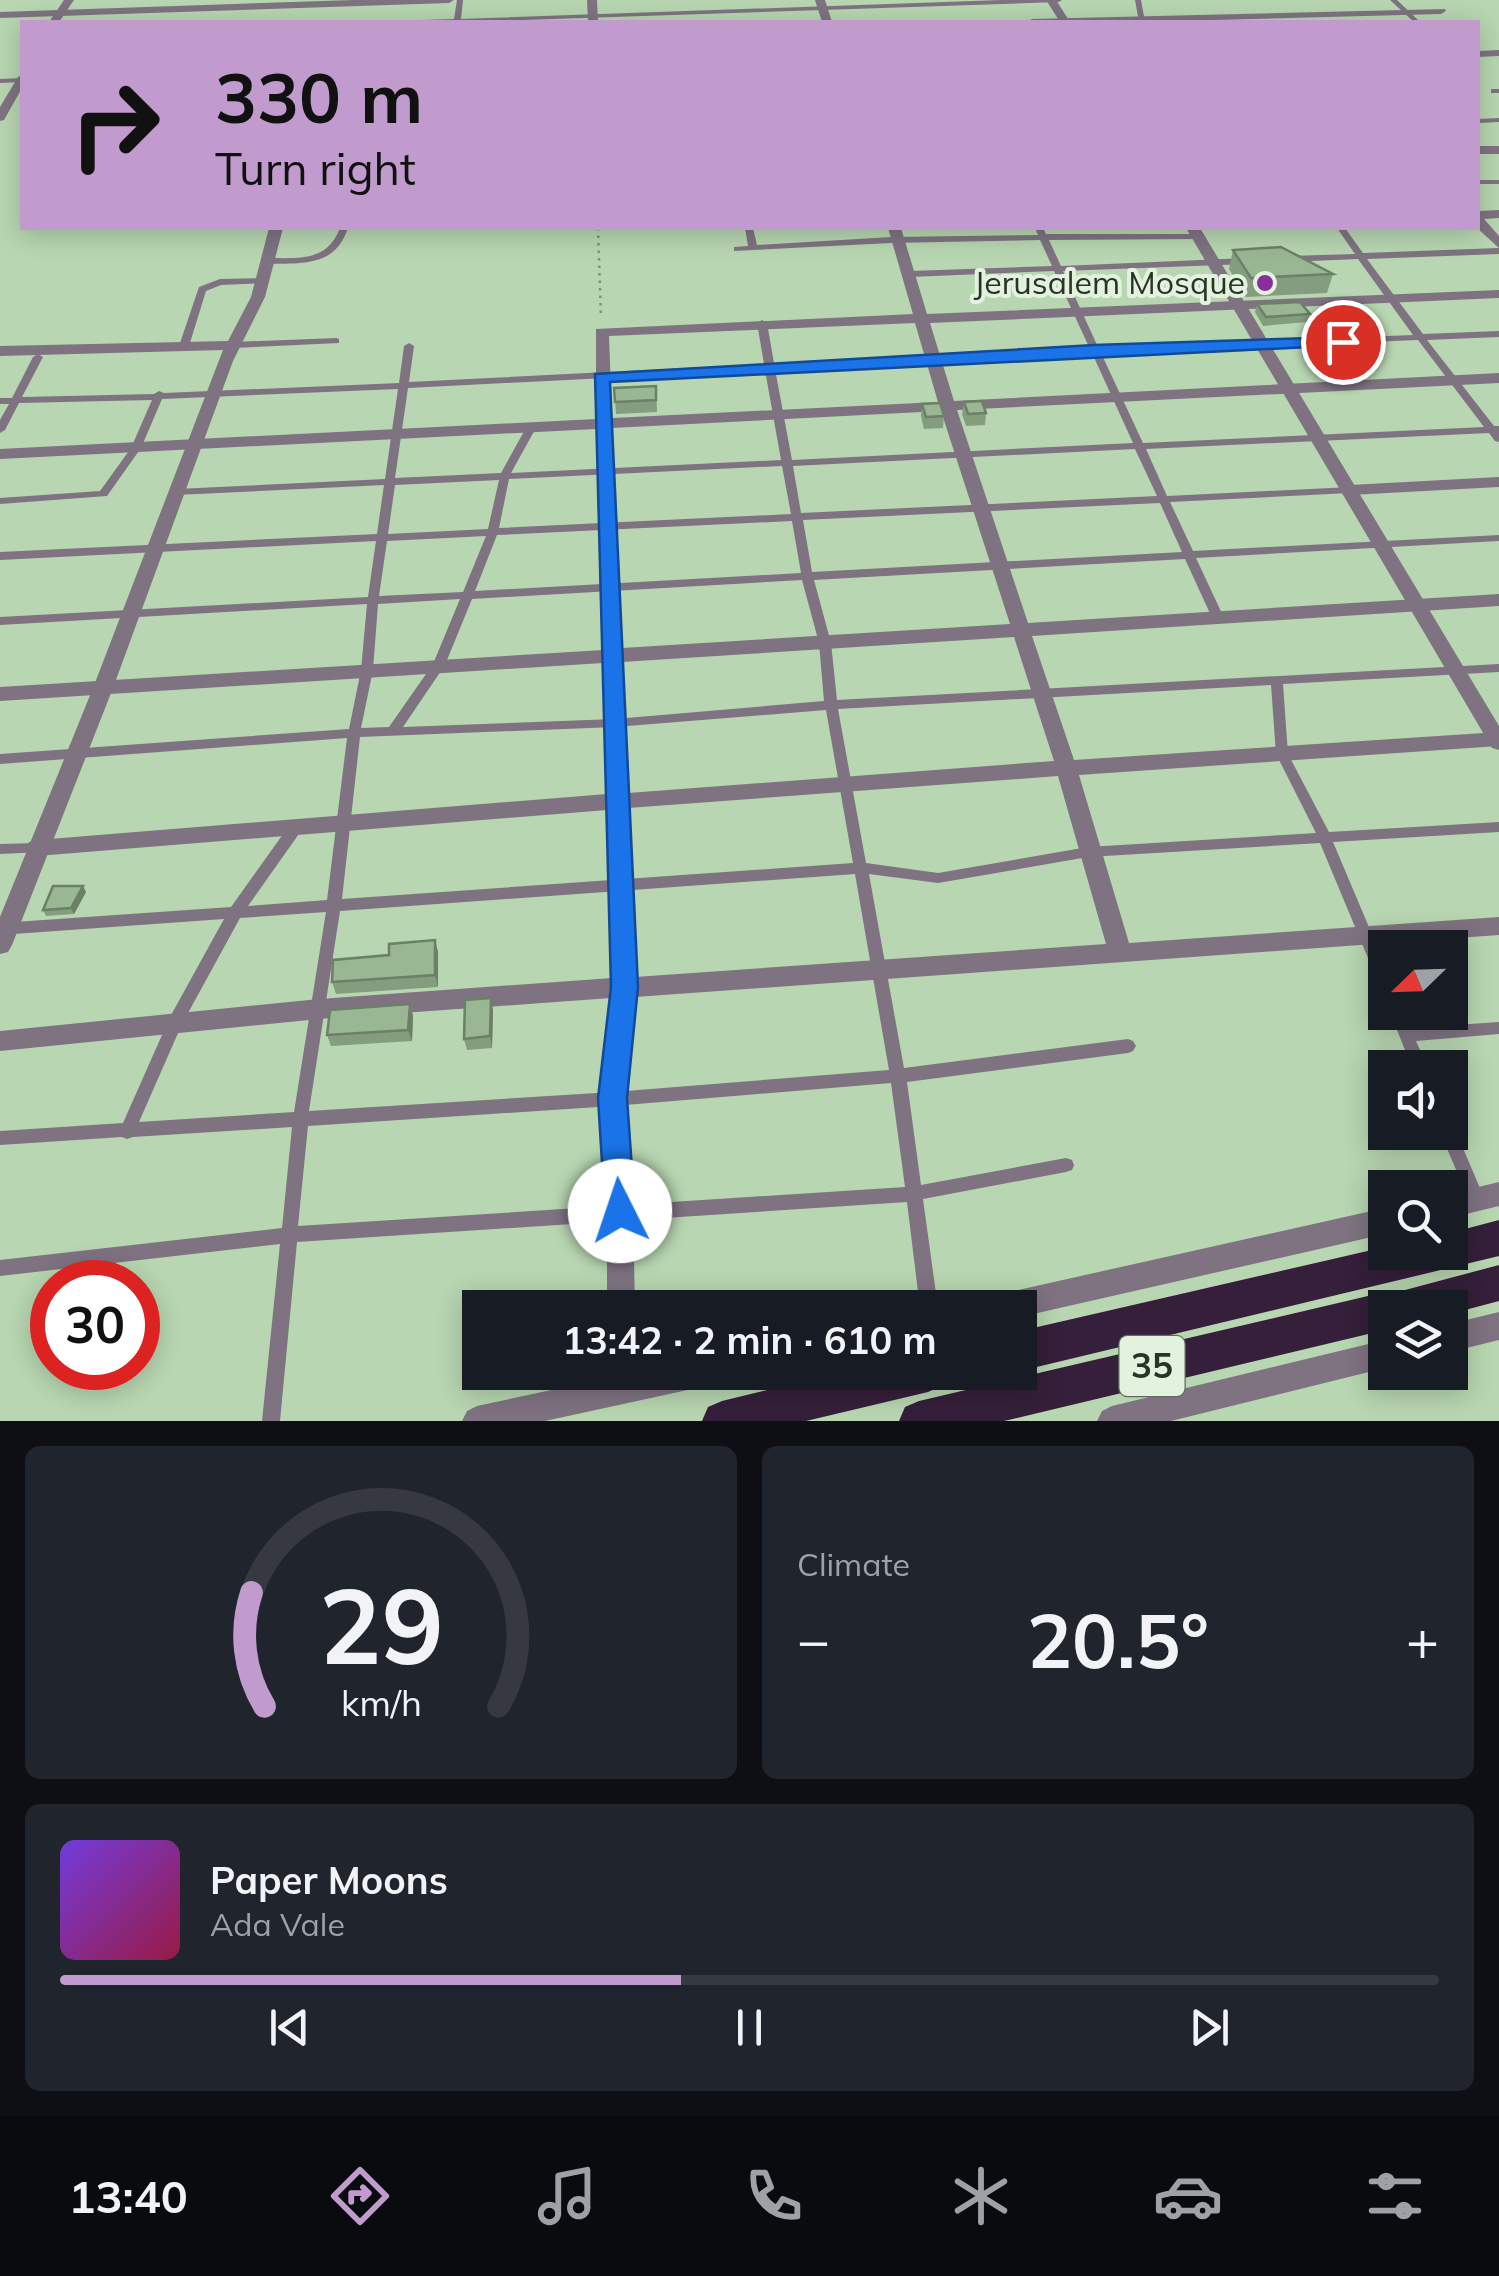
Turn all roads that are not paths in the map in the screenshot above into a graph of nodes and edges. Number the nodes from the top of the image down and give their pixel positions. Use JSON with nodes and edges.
{"nodes":[{"id":1,"x":70,"y":0,"type":"edge"},
{"id":2,"x":450,"y":0,"type":"edge"},
{"id":3,"x":592,"y":0,"type":"edge"},
{"id":4,"x":708,"y":0,"type":"edge"},
{"id":5,"x":1054,"y":0,"type":"edge"},
{"id":6,"x":1280,"y":0,"type":"edge"},
{"id":7,"x":1393,"y":0,"type":"edge"},
{"id":8,"x":331,"y":2,"type":"edge"},
{"id":9,"x":202,"y":4,"type":"edge"},
{"id":10,"x":821,"y":5,"type":"edge"},
{"id":11,"x":1441,"y":11,"type":"dead end"},
{"id":12,"x":1406,"y":12,"type":"junction"},
{"id":13,"x":0,"y":15,"type":"edge"},
{"id":14,"x":57,"y":18,"type":"edge"},
{"id":15,"x":712,"y":18,"type":"edge"},
{"id":16,"x":1296,"y":18,"type":"edge"},
{"id":17,"x":593,"y":20,"type":"edge"},
{"id":18,"x":1193,"y":20,"type":"edge"},
{"id":19,"x":1415,"y":20,"type":"edge"},
{"id":20,"x":20,"y":83,"type":"edge"},
{"id":21,"x":1,"y":115,"type":"edge"},
{"id":22,"x":1480,"y":220,"type":"edge"},
{"id":23,"x":276,"y":230,"type":"edge"},
{"id":24,"x":343,"y":230,"type":"edge"},
{"id":25,"x":749,"y":230,"type":"edge"},
{"id":26,"x":1342,"y":230,"type":"edge"},
{"id":27,"x":1040,"y":232,"type":"edge"},
{"id":28,"x":1196,"y":232,"type":"edge"},
{"id":29,"x":896,"y":234,"type":"edge"},
{"id":30,"x":753,"y":248,"type":"junction"},
{"id":31,"x":1499,"y":248,"type":"edge"},
{"id":32,"x":738,"y":250,"type":"dead end"},
{"id":33,"x":1360,"y":256,"type":"junction"},
{"id":34,"x":268,"y":261,"type":"junction"},
{"id":35,"x":1214,"y":262,"type":"junction"},
{"id":36,"x":1057,"y":267,"type":"junction"},
{"id":37,"x":910,"y":274,"type":"junction"},
{"id":38,"x":263,"y":282,"type":"junction"},
{"id":39,"x":1499,"y":294,"type":"edge"},
{"id":40,"x":1390,"y":298,"type":"junction"},
{"id":41,"x":1240,"y":305,"type":"junction"},
{"id":42,"x":1078,"y":313,"type":"junction"},
{"id":43,"x":922,"y":316,"type":"junction"},
{"id":44,"x":762,"y":323,"type":"junction"},
{"id":45,"x":1499,"y":334,"type":"edge"},
{"id":46,"x":1422,"y":338,"type":"junction"},
{"id":47,"x":336,"y":341,"type":"dead end"},
{"id":48,"x":184,"y":346,"type":"junction"},
{"id":49,"x":409,"y":346,"type":"dead end"},
{"id":50,"x":1265,"y":346,"type":"junction"},
{"id":51,"x":231,"y":348,"type":"junction"},
{"id":52,"x":1094,"y":350,"type":"junction"},
{"id":53,"x":0,"y":355,"type":"edge"},
{"id":54,"x":38,"y":357,"type":"junction"},
{"id":55,"x":934,"y":360,"type":"junction"},
{"id":56,"x":770,"y":367,"type":"junction"},
{"id":57,"x":601,"y":378,"type":"junction"},
{"id":58,"x":1499,"y":378,"type":"edge"},
{"id":59,"x":1453,"y":380,"type":"junction"},
{"id":60,"x":404,"y":384,"type":"junction"},
{"id":61,"x":1290,"y":388,"type":"junction"},
{"id":62,"x":159,"y":394,"type":"junction"},
{"id":63,"x":214,"y":395,"type":"junction"},
{"id":64,"x":1116,"y":398,"type":"junction"},
{"id":65,"x":16,"y":399,"type":"junction"},
{"id":66,"x":0,"y":400,"type":"edge"},
{"id":67,"x":948,"y":407,"type":"junction"},
{"id":68,"x":780,"y":417,"type":"junction"},
{"id":69,"x":603,"y":425,"type":"junction"},
{"id":70,"x":532,"y":426,"type":"junction"},
{"id":71,"x":0,"y":430,"type":"edge"},
{"id":72,"x":396,"y":432,"type":"junction"},
{"id":73,"x":1497,"y":432,"type":"edge"},
{"id":74,"x":1319,"y":438,"type":"junction"},
{"id":75,"x":196,"y":444,"type":"junction"},
{"id":76,"x":1138,"y":445,"type":"junction"},
{"id":77,"x":136,"y":448,"type":"junction"},
{"id":78,"x":0,"y":454,"type":"edge"},
{"id":79,"x":963,"y":454,"type":"junction"},
{"id":80,"x":787,"y":462,"type":"junction"},
{"id":81,"x":606,"y":470,"type":"junction"},
{"id":82,"x":504,"y":475,"type":"junction"},
{"id":83,"x":390,"y":481,"type":"junction"},
{"id":84,"x":1499,"y":482,"type":"edge"},
{"id":85,"x":1350,"y":490,"type":"junction"},
{"id":86,"x":176,"y":492,"type":"junction"},
{"id":87,"x":1161,"y":497,"type":"junction"},
{"id":88,"x":0,"y":501,"type":"edge"},
{"id":89,"x":981,"y":507,"type":"junction"},
{"id":90,"x":797,"y":516,"type":"junction"},
{"id":91,"x":608,"y":525,"type":"junction"},
{"id":92,"x":493,"y":530,"type":"junction"},
{"id":93,"x":382,"y":536,"type":"junction"},
{"id":94,"x":1499,"y":538,"type":"edge"},
{"id":95,"x":1383,"y":545,"type":"junction"},
{"id":96,"x":154,"y":550,"type":"junction"},
{"id":97,"x":1187,"y":555,"type":"junction"},
{"id":98,"x":0,"y":556,"type":"edge"},
{"id":99,"x":999,"y":566,"type":"junction"},
{"id":100,"x":808,"y":576,"type":"junction"},
{"id":101,"x":609,"y":586,"type":"junction"},
{"id":102,"x":467,"y":594,"type":"junction"},
{"id":103,"x":373,"y":599,"type":"junction"},
{"id":104,"x":1499,"y":600,"type":"edge"},
{"id":105,"x":1418,"y":605,"type":"junction"},
{"id":106,"x":129,"y":615,"type":"junction"},
{"id":107,"x":0,"y":620,"type":"edge"},
{"id":108,"x":1219,"y":620,"type":"junction"},
{"id":109,"x":1021,"y":632,"type":"junction"},
{"id":110,"x":825,"y":643,"type":"junction"},
{"id":111,"x":613,"y":657,"type":"junction"},
{"id":112,"x":440,"y":665,"type":"junction"},
{"id":113,"x":1499,"y":668,"type":"edge"},
{"id":114,"x":368,"y":670,"type":"junction"},
{"id":115,"x":1456,"y":671,"type":"junction"},
{"id":116,"x":1277,"y":682,"type":"junction"},
{"id":117,"x":103,"y":688,"type":"junction"},
{"id":118,"x":0,"y":694,"type":"edge"},
{"id":119,"x":1042,"y":694,"type":"junction"},
{"id":120,"x":831,"y":705,"type":"junction"},
{"id":121,"x":615,"y":722,"type":"junction"},
{"id":122,"x":354,"y":733,"type":"junction"},
{"id":123,"x":392,"y":734,"type":"junction"},
{"id":124,"x":1498,"y":741,"type":"edge"},
{"id":125,"x":76,"y":754,"type":"junction"},
{"id":126,"x":1282,"y":754,"type":"junction"},
{"id":127,"x":0,"y":759,"type":"edge"},
{"id":128,"x":1067,"y":770,"type":"junction"},
{"id":129,"x":845,"y":784,"type":"junction"},
{"id":130,"x":618,"y":803,"type":"junction"},
{"id":131,"x":342,"y":825,"type":"junction"},
{"id":132,"x":296,"y":827,"type":"junction"},
{"id":133,"x":1499,"y":827,"type":"edge"},
{"id":134,"x":1324,"y":836,"type":"junction"},
{"id":135,"x":0,"y":848,"type":"edge"},
{"id":136,"x":36,"y":848,"type":"junction"},
{"id":137,"x":1088,"y":852,"type":"junction"},
{"id":138,"x":860,"y":868,"type":"junction"},
{"id":139,"x":621,"y":885,"type":"junction"},
{"id":140,"x":334,"y":904,"type":"junction"},
{"id":141,"x":236,"y":911,"type":"junction"},
{"id":142,"x":1499,"y":926,"type":"edge"},
{"id":143,"x":2,"y":934,"type":"edge"},
{"id":144,"x":1366,"y":934,"type":"junction"},
{"id":145,"x":1368,"y":939,"type":"edge"},
{"id":146,"x":1121,"y":955,"type":"junction"},
{"id":147,"x":878,"y":971,"type":"junction"},
{"id":148,"x":624,"y":987,"type":"junction"},
{"id":149,"x":319,"y":1009,"type":"junction"},
{"id":150,"x":176,"y":1022,"type":"junction"},
{"id":151,"x":1499,"y":1028,"type":"edge"},
{"id":152,"x":1404,"y":1030,"type":"edge"},
{"id":153,"x":1406,"y":1035,"type":"junction"},
{"id":154,"x":0,"y":1041,"type":"edge"},
{"id":155,"x":1128,"y":1046,"type":"dead end"},
{"id":156,"x":1412,"y":1050,"type":"edge"},
{"id":157,"x":898,"y":1076,"type":"junction"},
{"id":158,"x":612,"y":1098,"type":"junction"},
{"id":159,"x":302,"y":1116,"type":"junction"},
{"id":160,"x":127,"y":1132,"type":"junction"},
{"id":161,"x":0,"y":1138,"type":"edge"},
{"id":162,"x":1455,"y":1150,"type":"edge"},
{"id":163,"x":1066,"y":1165,"type":"dead end"},
{"id":164,"x":911,"y":1194,"type":"junction"},
{"id":165,"x":1475,"y":1200,"type":"edge"},
{"id":166,"x":620,"y":1211,"type":"junction"},
{"id":167,"x":1368,"y":1225,"type":"edge"},
{"id":168,"x":289,"y":1235,"type":"junction"},
{"id":169,"x":1499,"y":1238,"type":"edge"},
{"id":170,"x":1468,"y":1246,"type":"edge"},
{"id":171,"x":0,"y":1268,"type":"edge"},
{"id":172,"x":1369,"y":1270,"type":"edge"},
{"id":173,"x":1499,"y":1283,"type":"edge"},
{"id":174,"x":621,"y":1290,"type":"edge"},
{"id":175,"x":926,"y":1290,"type":"edge"},
{"id":176,"x":1468,"y":1291,"type":"edge"},
{"id":177,"x":1037,"y":1300,"type":"edge"},
{"id":178,"x":1368,"y":1316,"type":"edge"},
{"id":179,"x":1499,"y":1326,"type":"edge"},
{"id":180,"x":1468,"y":1334,"type":"edge"},
{"id":181,"x":1037,"y":1347,"type":"edge"},
{"id":182,"x":1368,"y":1358,"type":"edge"},
{"id":183,"x":591,"y":1390,"type":"edge"},
{"id":184,"x":852,"y":1390,"type":"edge"},
{"id":185,"x":271,"y":1421,"type":"edge"},
{"id":186,"x":477,"y":1421,"type":"edge"},
{"id":187,"x":722,"y":1421,"type":"edge"},
{"id":188,"x":920,"y":1421,"type":"edge"},
{"id":189,"x":1112,"y":1421,"type":"edge"}],
"edges":[{"from":1,"to":14,"type":"street"},
{"from":2,"to":8,"type":"street"},
{"from":3,"to":17,"type":"street"},
{"from":4,"to":15,"type":"lane"},
{"from":5,"to":10,"type":"lane"},
{"from":6,"to":16,"type":"street"},
{"from":7,"to":12,"type":"lane"},
{"from":8,"to":9,"type":"street"},
{"from":9,"to":14,"type":"street"},
{"from":10,"to":15,"type":"lane"},
{"from":11,"to":12,"type":"street"},
{"from":12,"to":16,"type":"street"},
{"from":12,"to":19,"type":"lane"},
{"from":13,"to":14,"type":"street"},
{"from":15,"to":17,"type":"lane"},
{"from":16,"to":18,"type":"street"},
{"from":20,"to":21,"type":"street"},
{"from":22,"to":31,"type":"street"},
{"from":23,"to":34,"type":"street"},
{"from":24,"to":34,"type":"lane"},
{"from":25,"to":30,"type":"lane"},
{"from":26,"to":33,"type":"lane"},
{"from":27,"to":28,"type":"lane"},
{"from":27,"to":29,"type":"lane"},
{"from":27,"to":36,"type":"lane"},
{"from":28,"to":35,"type":"street"},
{"from":29,"to":30,"type":"lane"},
{"from":29,"to":37,"type":"street"},
{"from":30,"to":32,"type":"lane"},
{"from":31,"to":33,"type":"lane"},
{"from":33,"to":35,"type":"lane"},
{"from":33,"to":40,"type":"lane"},
{"from":34,"to":38,"type":"street"},
{"from":35,"to":36,"type":"lane"},
{"from":35,"to":41,"type":"street"},
{"from":36,"to":37,"type":"lane"},
{"from":36,"to":42,"type":"lane"},
{"from":37,"to":43,"type":"street"},
{"from":38,"to":48,"type":"lane"},
{"from":38,"to":51,"type":"street"},
{"from":39,"to":40,"type":"street"},
{"from":40,"to":41,"type":"street"},
{"from":40,"to":46,"type":"lane"},
{"from":41,"to":42,"type":"street"},
{"from":41,"to":50,"type":"street"},
{"from":42,"to":43,"type":"street"},
{"from":42,"to":52,"type":"lane"},
{"from":43,"to":44,"type":"street"},
{"from":43,"to":55,"type":"street"},
{"from":44,"to":56,"type":"lane"},
{"from":44,"to":57,"type":"street"},
{"from":45,"to":46,"type":"lane"},
{"from":46,"to":50,"type":"lane"},
{"from":46,"to":59,"type":"lane"},
{"from":47,"to":51,"type":"lane"},
{"from":48,"to":51,"type":"street"},
{"from":48,"to":53,"type":"street"},
{"from":49,"to":60,"type":"lane"},
{"from":50,"to":52,"type":"lane"},
{"from":50,"to":61,"type":"street"},
{"from":51,"to":54,"type":"street"},
{"from":51,"to":63,"type":"street"},
{"from":52,"to":55,"type":"lane"},
{"from":52,"to":64,"type":"lane"},
{"from":53,"to":54,"type":"street"},
{"from":54,"to":65,"type":"lane"},
{"from":55,"to":56,"type":"lane"},
{"from":55,"to":67,"type":"street"},
{"from":56,"to":57,"type":"lane"},
{"from":56,"to":68,"type":"lane"},
{"from":57,"to":60,"type":"lane"},
{"from":57,"to":69,"type":"street"},
{"from":58,"to":59,"type":"street"},
{"from":59,"to":61,"type":"street"},
{"from":59,"to":73,"type":"lane"},
{"from":60,"to":63,"type":"lane"},
{"from":60,"to":72,"type":"lane"},
{"from":61,"to":64,"type":"street"},
{"from":61,"to":74,"type":"street"},
{"from":62,"to":63,"type":"lane"},
{"from":62,"to":65,"type":"lane"},
{"from":62,"to":77,"type":"lane"},
{"from":63,"to":75,"type":"street"},
{"from":64,"to":67,"type":"street"},
{"from":64,"to":76,"type":"lane"},
{"from":65,"to":66,"type":"lane"},
{"from":65,"to":71,"type":"lane"},
{"from":67,"to":68,"type":"street"},
{"from":67,"to":79,"type":"street"},
{"from":68,"to":69,"type":"street"},
{"from":68,"to":80,"type":"lane"},
{"from":69,"to":70,"type":"street"},
{"from":69,"to":81,"type":"street"},
{"from":70,"to":72,"type":"street"},
{"from":70,"to":82,"type":"lane"},
{"from":72,"to":75,"type":"street"},
{"from":72,"to":83,"type":"lane"},
{"from":73,"to":74,"type":"lane"},
{"from":74,"to":76,"type":"lane"},
{"from":74,"to":85,"type":"street"},
{"from":75,"to":77,"type":"street"},
{"from":75,"to":86,"type":"street"},
{"from":76,"to":79,"type":"lane"},
{"from":76,"to":87,"type":"lane"},
{"from":77,"to":78,"type":"street"},
{"from":77,"to":88,"type":"lane"},
{"from":79,"to":80,"type":"lane"},
{"from":79,"to":89,"type":"street"},
{"from":80,"to":81,"type":"lane"},
{"from":80,"to":90,"type":"lane"},
{"from":81,"to":82,"type":"lane"},
{"from":81,"to":91,"type":"street"},
{"from":82,"to":83,"type":"lane"},
{"from":82,"to":92,"type":"lane"},
{"from":83,"to":86,"type":"lane"},
{"from":83,"to":93,"type":"lane"},
{"from":84,"to":85,"type":"street"},
{"from":85,"to":87,"type":"lane"},
{"from":85,"to":95,"type":"street"},
{"from":86,"to":96,"type":"street"},
{"from":87,"to":89,"type":"lane"},
{"from":87,"to":97,"type":"lane"},
{"from":89,"to":90,"type":"lane"},
{"from":89,"to":99,"type":"street"},
{"from":90,"to":91,"type":"lane"},
{"from":90,"to":100,"type":"lane"},
{"from":91,"to":92,"type":"lane"},
{"from":91,"to":101,"type":"street"},
{"from":92,"to":93,"type":"lane"},
{"from":92,"to":102,"type":"lane"},
{"from":93,"to":96,"type":"lane"},
{"from":93,"to":103,"type":"lane"},
{"from":94,"to":95,"type":"lane"},
{"from":95,"to":97,"type":"lane"},
{"from":95,"to":105,"type":"street"},
{"from":96,"to":98,"type":"lane"},
{"from":96,"to":106,"type":"street"},
{"from":97,"to":99,"type":"lane"},
{"from":97,"to":108,"type":"lane"},
{"from":99,"to":100,"type":"lane"},
{"from":99,"to":109,"type":"street"},
{"from":100,"to":101,"type":"lane"},
{"from":100,"to":110,"type":"lane"},
{"from":101,"to":102,"type":"lane"},
{"from":101,"to":111,"type":"street"},
{"from":102,"to":103,"type":"lane"},
{"from":102,"to":112,"type":"lane"},
{"from":103,"to":106,"type":"lane"},
{"from":103,"to":114,"type":"lane"},
{"from":104,"to":105,"type":"street"},
{"from":105,"to":108,"type":"street"},
{"from":105,"to":115,"type":"street"},
{"from":106,"to":107,"type":"lane"},
{"from":106,"to":117,"type":"street"},
{"from":108,"to":109,"type":"street"},
{"from":109,"to":110,"type":"street"},
{"from":109,"to":119,"type":"street"},
{"from":110,"to":111,"type":"street"},
{"from":110,"to":120,"type":"lane"},
{"from":111,"to":112,"type":"street"},
{"from":111,"to":121,"type":"street"},
{"from":112,"to":114,"type":"street"},
{"from":112,"to":123,"type":"lane"},
{"from":113,"to":115,"type":"lane"},
{"from":114,"to":117,"type":"street"},
{"from":114,"to":122,"type":"lane"},
{"from":115,"to":116,"type":"lane"},
{"from":115,"to":124,"type":"street"},
{"from":116,"to":119,"type":"lane"},
{"from":116,"to":126,"type":"lane"},
{"from":117,"to":118,"type":"street"},
{"from":117,"to":125,"type":"street"},
{"from":119,"to":120,"type":"lane"},
{"from":119,"to":128,"type":"street"},
{"from":120,"to":121,"type":"lane"},
{"from":120,"to":129,"type":"lane"},
{"from":121,"to":123,"type":"lane"},
{"from":121,"to":130,"type":"street"},
{"from":122,"to":123,"type":"lane"},
{"from":122,"to":125,"type":"lane"},
{"from":122,"to":131,"type":"lane"},
{"from":124,"to":126,"type":"street"},
{"from":125,"to":127,"type":"lane"},
{"from":125,"to":136,"type":"street"},
{"from":126,"to":128,"type":"street"},
{"from":126,"to":134,"type":"lane"},
{"from":128,"to":129,"type":"street"},
{"from":128,"to":137,"type":"street"},
{"from":129,"to":130,"type":"street"},
{"from":129,"to":138,"type":"lane"},
{"from":130,"to":131,"type":"street"},
{"from":130,"to":139,"type":"street"},
{"from":131,"to":132,"type":"street"},
{"from":131,"to":140,"type":"lane"},
{"from":132,"to":136,"type":"street"},
{"from":132,"to":141,"type":"lane"},
{"from":133,"to":134,"type":"lane"},
{"from":134,"to":137,"type":"lane"},
{"from":134,"to":144,"type":"lane"},
{"from":135,"to":136,"type":"lane"},
{"from":136,"to":143,"type":"street"},
{"from":137,"to":138,"type":"lane"},
{"from":137,"to":146,"type":"street"},
{"from":138,"to":139,"type":"lane"},
{"from":138,"to":147,"type":"lane"},
{"from":139,"to":140,"type":"lane"},
{"from":139,"to":148,"type":"street"},
{"from":140,"to":141,"type":"lane"},
{"from":140,"to":149,"type":"lane"},
{"from":141,"to":143,"type":"lane"},
{"from":141,"to":150,"type":"lane"},
{"from":142,"to":144,"type":"street"},
{"from":144,"to":145,"type":"lane"},
{"from":144,"to":146,"type":"street"},
{"from":146,"to":147,"type":"street"},
{"from":147,"to":148,"type":"street"},
{"from":147,"to":157,"type":"lane"},
{"from":148,"to":149,"type":"street"},
{"from":148,"to":158,"type":"street"},
{"from":149,"to":150,"type":"street"},
{"from":149,"to":159,"type":"lane"},
{"from":150,"to":154,"type":"street"},
{"from":150,"to":160,"type":"lane"},
{"from":151,"to":153,"type":"lane"},
{"from":152,"to":153,"type":"lane"},
{"from":153,"to":156,"type":"lane"},
{"from":155,"to":157,"type":"lane"},
{"from":157,"to":158,"type":"lane"},
{"from":157,"to":164,"type":"lane"},
{"from":158,"to":159,"type":"lane"},
{"from":158,"to":166,"type":"street"},
{"from":159,"to":160,"type":"lane"},
{"from":159,"to":168,"type":"lane"},
{"from":160,"to":161,"type":"lane"},
{"from":162,"to":165,"type":"lane"},
{"from":163,"to":164,"type":"lane"},
{"from":164,"to":166,"type":"lane"},
{"from":164,"to":175,"type":"lane"},
{"from":166,"to":168,"type":"lane"},
{"from":166,"to":174,"type":"street"},
{"from":167,"to":177,"type":"street"},
{"from":168,"to":171,"type":"lane"},
{"from":168,"to":185,"type":"lane"},
{"from":169,"to":170,"type":"highway","number":"35"},
{"from":172,"to":181,"type":"highway","number":"35"},
{"from":173,"to":176,"type":"highway"},
{"from":178,"to":188,"type":"highway","number":"35"},
{"from":179,"to":180,"type":"street"},
{"from":182,"to":189,"type":"street"},
{"from":183,"to":186,"type":"street"},
{"from":184,"to":187,"type":"highway"}]}
